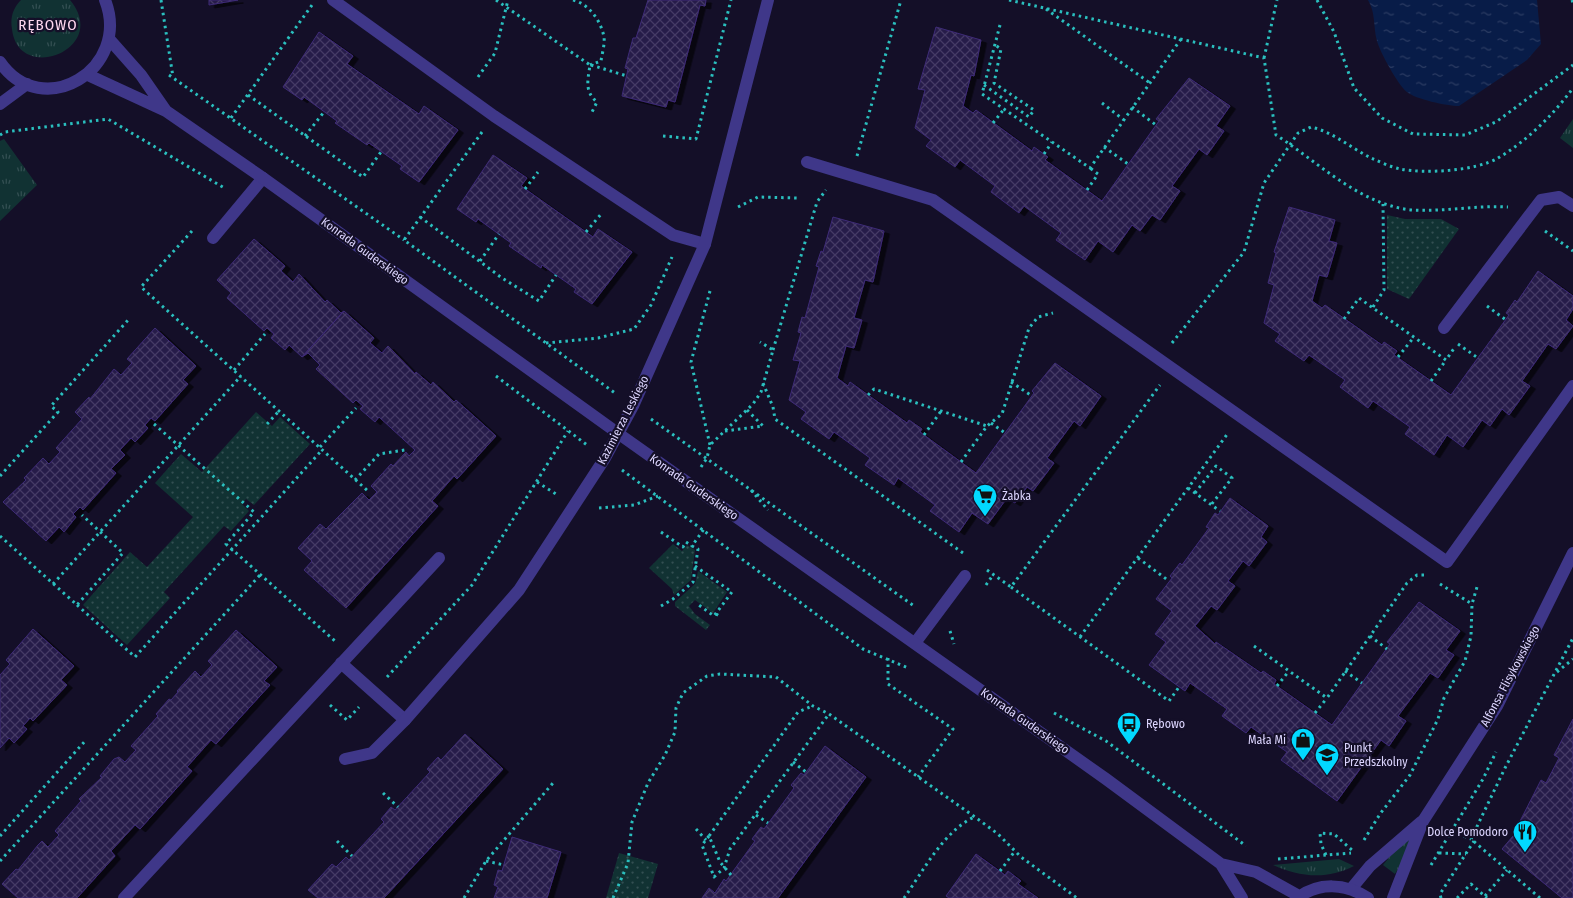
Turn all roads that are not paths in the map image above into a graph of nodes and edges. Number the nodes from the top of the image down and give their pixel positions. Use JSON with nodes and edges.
{"nodes":[{"id":1,"x":105,"y":0,"type":"edge"},
{"id":2,"x":333,"y":0,"type":"edge"},
{"id":3,"x":768,"y":0,"type":"edge"},
{"id":4,"x":110,"y":40,"type":"junction"},
{"id":5,"x":0,"y":62,"type":"edge"},
{"id":6,"x":88,"y":75,"type":"junction"},
{"id":7,"x":27,"y":84,"type":"junction"},
{"id":8,"x":0,"y":104,"type":"edge"},
{"id":9,"x":166,"y":111,"type":"junction"},
{"id":10,"x":807,"y":162,"type":"dead end"},
{"id":11,"x":263,"y":178,"type":"junction"},
{"id":12,"x":1573,"y":206,"type":"edge"},
{"id":13,"x":213,"y":238,"type":"dead end"},
{"id":14,"x":705,"y":244,"type":"junction"},
{"id":15,"x":1444,"y":328,"type":"dead end"},
{"id":16,"x":1573,"y":386,"type":"edge"},
{"id":17,"x":619,"y":434,"type":"junction"},
{"id":18,"x":1573,"y":552,"type":"edge"},
{"id":19,"x":439,"y":558,"type":"dead end"},
{"id":20,"x":965,"y":576,"type":"dead end"},
{"id":21,"x":915,"y":643,"type":"junction"},
{"id":22,"x":346,"y":659,"type":"junction"},
{"id":23,"x":405,"y":720,"type":"junction"},
{"id":24,"x":345,"y":759,"type":"dead end"},
{"id":25,"x":1423,"y":821,"type":"junction"},
{"id":26,"x":1221,"y":864,"type":"junction"},
{"id":27,"x":1351,"y":888,"type":"junction"},
{"id":28,"x":1298,"y":897,"type":"edge"},
{"id":29,"x":124,"y":898,"type":"edge"},
{"id":30,"x":1242,"y":898,"type":"edge"},
{"id":31,"x":1368,"y":898,"type":"edge"},
{"id":32,"x":1393,"y":898,"type":"edge"}],
"edges":[{"from":1,"to":4,"type":"street"},
{"from":2,"to":14,"type":"street"},
{"from":3,"to":14,"type":"street","name":"Kazimierza Leskiego"},
{"from":4,"to":6,"type":"street"},
{"from":4,"to":9,"type":"street","name":"Konrada Guderskiego"},
{"from":5,"to":7,"type":"street"},
{"from":6,"to":7,"type":"street"},
{"from":6,"to":9,"type":"street","name":"Konrada Guderskiego"},
{"from":7,"to":8,"type":"street"},
{"from":9,"to":11,"type":"street","name":"Konrada Guderskiego"},
{"from":10,"to":16,"type":"street"},
{"from":11,"to":13,"type":"street"},
{"from":11,"to":17,"type":"street","name":"Konrada Guderskiego"},
{"from":12,"to":15,"type":"street"},
{"from":14,"to":17,"type":"street","name":"Kazimierza Leskiego"},
{"from":17,"to":21,"type":"street","name":"Konrada Guderskiego"},
{"from":17,"to":23,"type":"street","name":"Kazimierza Leskiego"},
{"from":18,"to":25,"type":"street","name":"Alfonsa Flisykowskiego"},
{"from":19,"to":22,"type":"street"},
{"from":20,"to":21,"type":"street"},
{"from":21,"to":26,"type":"street","name":"Konrada Guderskiego"},
{"from":22,"to":23,"type":"street"},
{"from":22,"to":29,"type":"street"},
{"from":23,"to":24,"type":"street","name":"Kazimierza Leskiego"},
{"from":25,"to":27,"type":"street","name":"Alfonsa Flisykowskiego"},
{"from":25,"to":32,"type":"street","name":"Alfonsa Flisykowskiego"},
{"from":26,"to":28,"type":"street","name":"Konrada Guderskiego"},
{"from":26,"to":30,"type":"street","name":"Konrada Guderskiego"},
{"from":27,"to":28,"type":"street"},
{"from":27,"to":31,"type":"street"}]}
